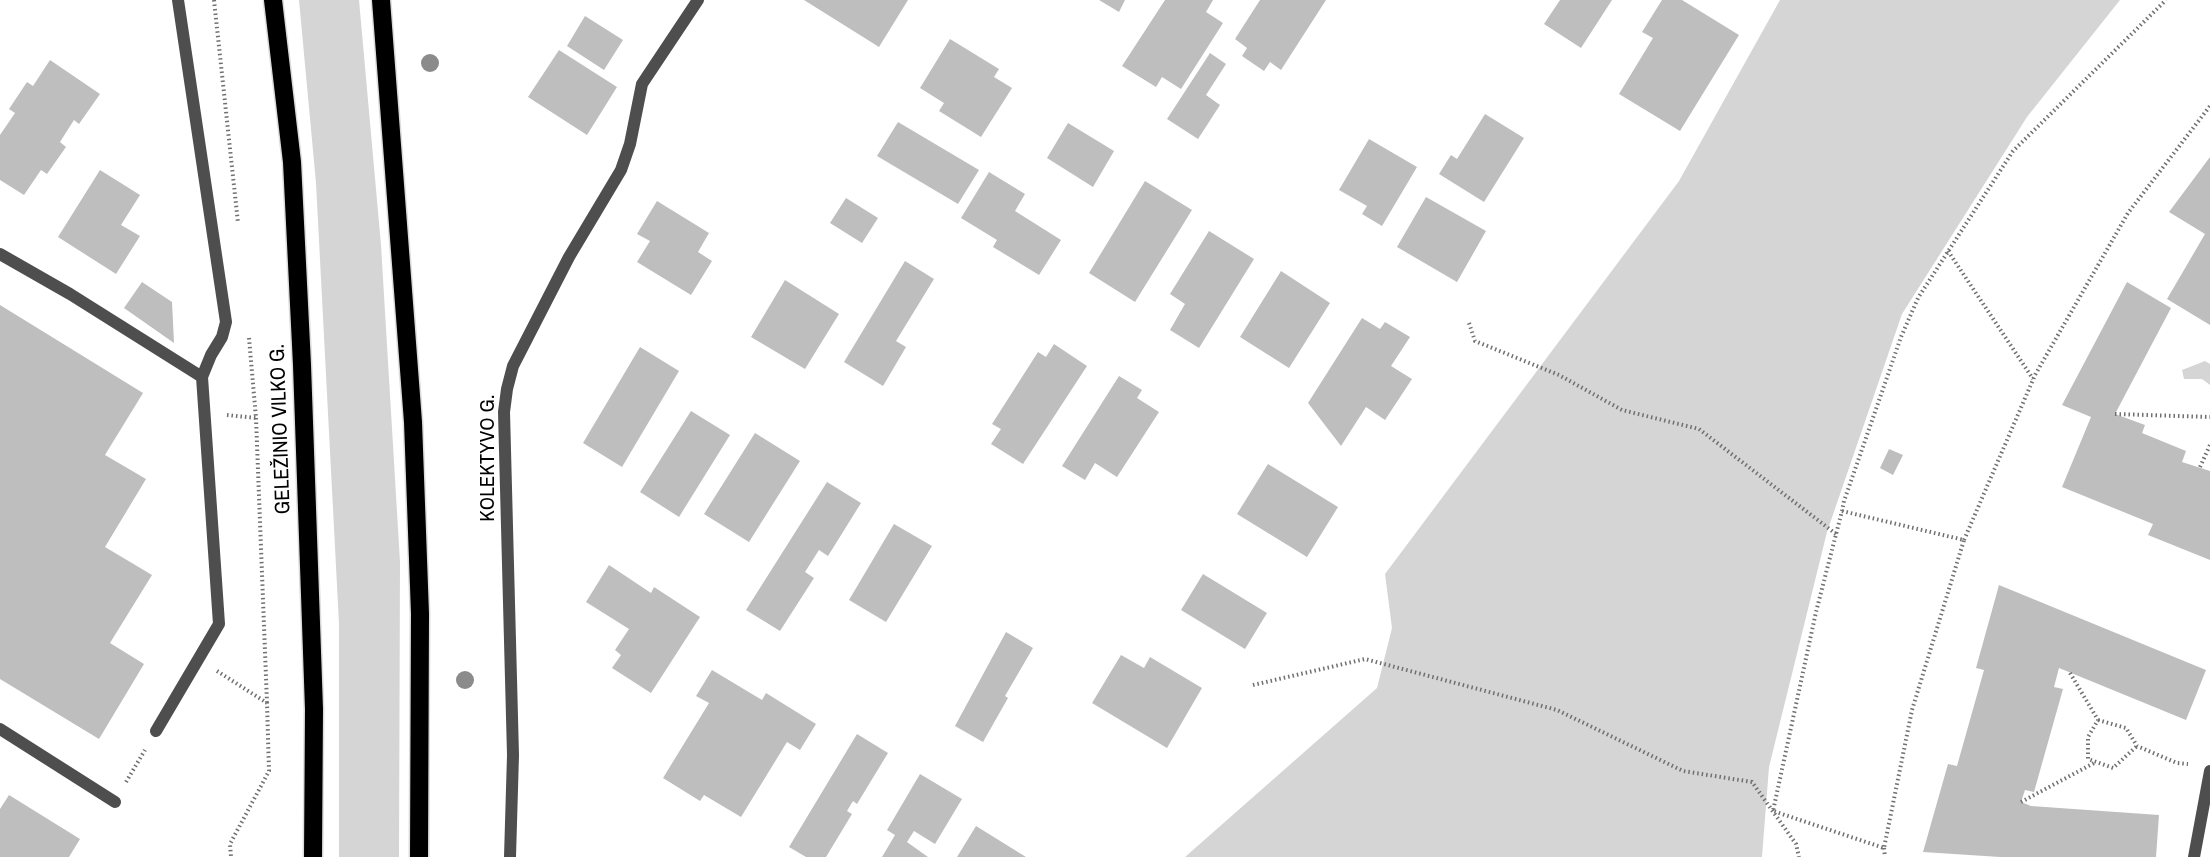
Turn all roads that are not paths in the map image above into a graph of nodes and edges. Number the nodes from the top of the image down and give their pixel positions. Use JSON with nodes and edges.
{"nodes":[{"id":1,"x":178,"y":0,"type":"edge"},
{"id":2,"x":273,"y":0,"type":"edge"},
{"id":3,"x":381,"y":0,"type":"edge"},
{"id":4,"x":698,"y":0,"type":"edge"},
{"id":5,"x":0,"y":254,"type":"edge"},
{"id":6,"x":202,"y":377,"type":"junction"},
{"id":7,"x":0,"y":729,"type":"edge"},
{"id":8,"x":156,"y":731,"type":"road end"},
{"id":9,"x":2210,"y":771,"type":"edge"},
{"id":10,"x":114,"y":802,"type":"road end"},
{"id":11,"x":312,"y":857,"type":"edge"},
{"id":12,"x":419,"y":857,"type":"edge"},
{"id":13,"x":510,"y":857,"type":"edge"},
{"id":14,"x":2194,"y":857,"type":"edge"}],
"edges":[{"from":1,"to":6,"type":"street"},
{"from":2,"to":11,"type":"highway","name":"GELEŽINIO VILKO G."},
{"from":3,"to":12,"type":"highway"},
{"from":4,"to":13,"type":"street","name":"KOLEKTYVO G."},
{"from":5,"to":6,"type":"street"},
{"from":6,"to":8,"type":"street"},
{"from":7,"to":10,"type":"street"},
{"from":9,"to":14,"type":"street"}]}
